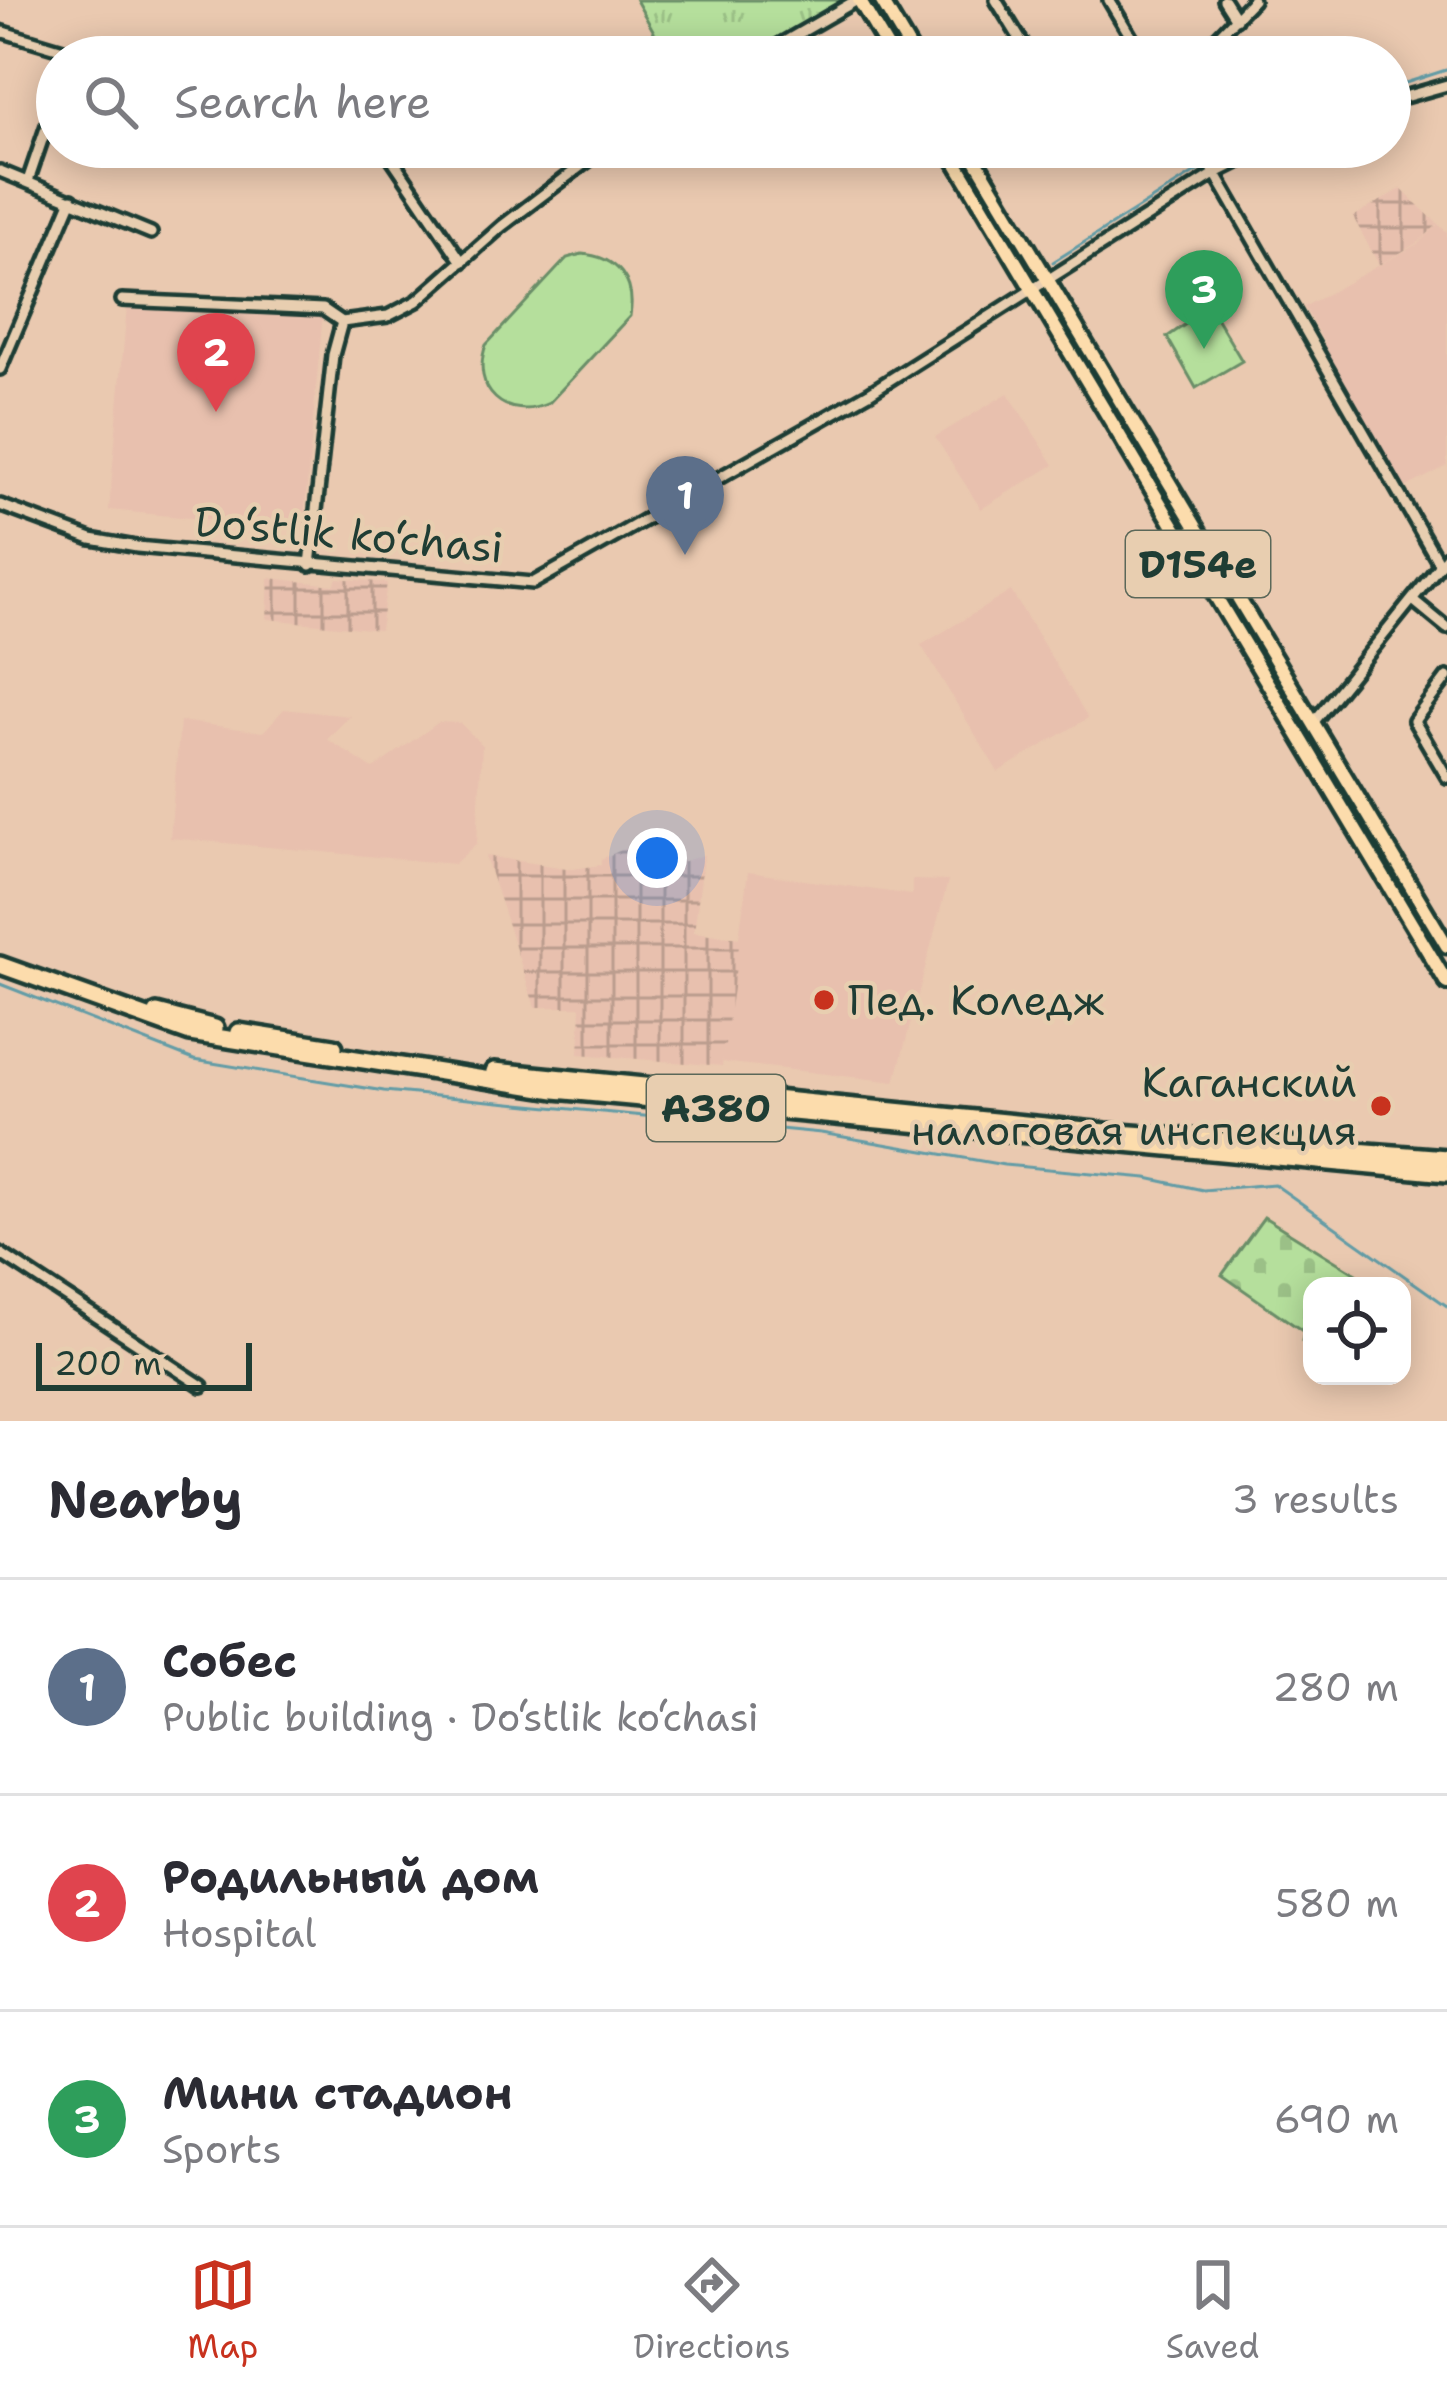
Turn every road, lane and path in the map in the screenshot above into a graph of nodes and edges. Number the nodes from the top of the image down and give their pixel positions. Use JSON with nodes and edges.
{"nodes":[{"id":1,"x":858,"y":0,"type":"edge"},
{"id":2,"x":881,"y":0,"type":"edge"},
{"id":3,"x":996,"y":0,"type":"edge"},
{"id":4,"x":1108,"y":0,"type":"edge"},
{"id":5,"x":1224,"y":0,"type":"edge"},
{"id":6,"x":1253,"y":0,"type":"edge"},
{"id":7,"x":1236,"y":19,"type":"junction"},
{"id":8,"x":0,"y":31,"type":"edge"},
{"id":9,"x":795,"y":36,"type":"edge"},
{"id":10,"x":880,"y":36,"type":"edge"},
{"id":11,"x":902,"y":36,"type":"edge"},
{"id":12,"x":1018,"y":36,"type":"edge"},
{"id":13,"x":1130,"y":36,"type":"edge"},
{"id":14,"x":1219,"y":36,"type":"edge"},
{"id":15,"x":36,"y":43,"type":"edge"},
{"id":16,"x":1447,"y":85,"type":"edge"},
{"id":17,"x":1411,"y":94,"type":"edge"},
{"id":18,"x":36,"y":158,"type":"edge"},
{"id":19,"x":398,"y":168,"type":"edge"},
{"id":20,"x":580,"y":168,"type":"edge"},
{"id":21,"x":959,"y":168,"type":"edge"},
{"id":22,"x":980,"y":168,"type":"edge"},
{"id":23,"x":1213,"y":168,"type":"edge"},
{"id":24,"x":1224,"y":168,"type":"edge"},
{"id":25,"x":0,"y":171,"type":"edge"},
{"id":26,"x":1216,"y":172,"type":"junction"},
{"id":27,"x":28,"y":181,"type":"junction"},
{"id":28,"x":72,"y":199,"type":"junction"},
{"id":29,"x":151,"y":233,"type":"dead end"},
{"id":30,"x":462,"y":262,"type":"junction"},
{"id":31,"x":1047,"y":280,"type":"junction"},
{"id":32,"x":1032,"y":290,"type":"junction"},
{"id":33,"x":122,"y":300,"type":"dead end"},
{"id":34,"x":342,"y":322,"type":"junction"},
{"id":35,"x":0,"y":369,"type":"edge"},
{"id":36,"x":0,"y":505,"type":"edge"},
{"id":37,"x":1444,"y":560,"type":"edge"},
{"id":38,"x":310,"y":565,"type":"junction"},
{"id":39,"x":1413,"y":601,"type":"junction"},
{"id":40,"x":1447,"y":628,"type":"edge"},
{"id":41,"x":1447,"y":677,"type":"edge"},
{"id":42,"x":1313,"y":723,"type":"junction"},
{"id":43,"x":1447,"y":777,"type":"edge"},
{"id":44,"x":1447,"y":946,"type":"edge"},
{"id":45,"x":0,"y":954,"type":"edge"},
{"id":46,"x":0,"y":965,"type":"edge"},
{"id":47,"x":1447,"y":983,"type":"edge"},
{"id":48,"x":1447,"y":1158,"type":"edge"},
{"id":49,"x":1447,"y":1173,"type":"edge"},
{"id":50,"x":0,"y":1252,"type":"edge"},
{"id":51,"x":202,"y":1386,"type":"dead end"}],
"edges":[{"from":1,"to":9,"type":"street"},
{"from":1,"to":10,"type":"main road"},
{"from":2,"to":11,"type":"main road"},
{"from":3,"to":12,"type":"street"},
{"from":4,"to":13,"type":"street"},
{"from":5,"to":7,"type":"street"},
{"from":6,"to":7,"type":"street"},
{"from":7,"to":14,"type":"street"},
{"from":8,"to":15,"type":"street"},
{"from":16,"to":17,"type":"street"},
{"from":18,"to":27,"type":"street"},
{"from":19,"to":30,"type":"street"},
{"from":20,"to":30,"type":"street"},
{"from":21,"to":32,"type":"main road","number":"D154e"},
{"from":22,"to":31,"type":"main road","number":"D154e"},
{"from":23,"to":26,"type":"street"},
{"from":24,"to":26,"type":"street","name":"Do‘stlik ko‘chasi"},
{"from":25,"to":27,"type":"street"},
{"from":26,"to":31,"type":"street","name":"Do‘stlik ko‘chasi"},
{"from":26,"to":37,"type":"street"},
{"from":27,"to":28,"type":"street"},
{"from":28,"to":29,"type":"street"},
{"from":28,"to":35,"type":"street"},
{"from":30,"to":34,"type":"street"},
{"from":31,"to":32,"type":"street","name":"Do‘stlik ko‘chasi"},
{"from":31,"to":42,"type":"main road","number":"D154e"},
{"from":32,"to":38,"type":"street","name":"Do‘stlik ko‘chasi"},
{"from":32,"to":47,"type":"main road","number":"D154e"},
{"from":33,"to":34,"type":"street"},
{"from":34,"to":38,"type":"street"},
{"from":36,"to":38,"type":"street","name":"Do‘stlik ko‘chasi"},
{"from":37,"to":39,"type":"street"},
{"from":39,"to":40,"type":"street"},
{"from":39,"to":42,"type":"street"},
{"from":41,"to":43,"type":"street"},
{"from":42,"to":44,"type":"main road","number":"D154e"},
{"from":45,"to":48,"type":"highway","number":"A380"},
{"from":46,"to":49,"type":"highway","number":"A380"},
{"from":50,"to":51,"type":"street"}]}
